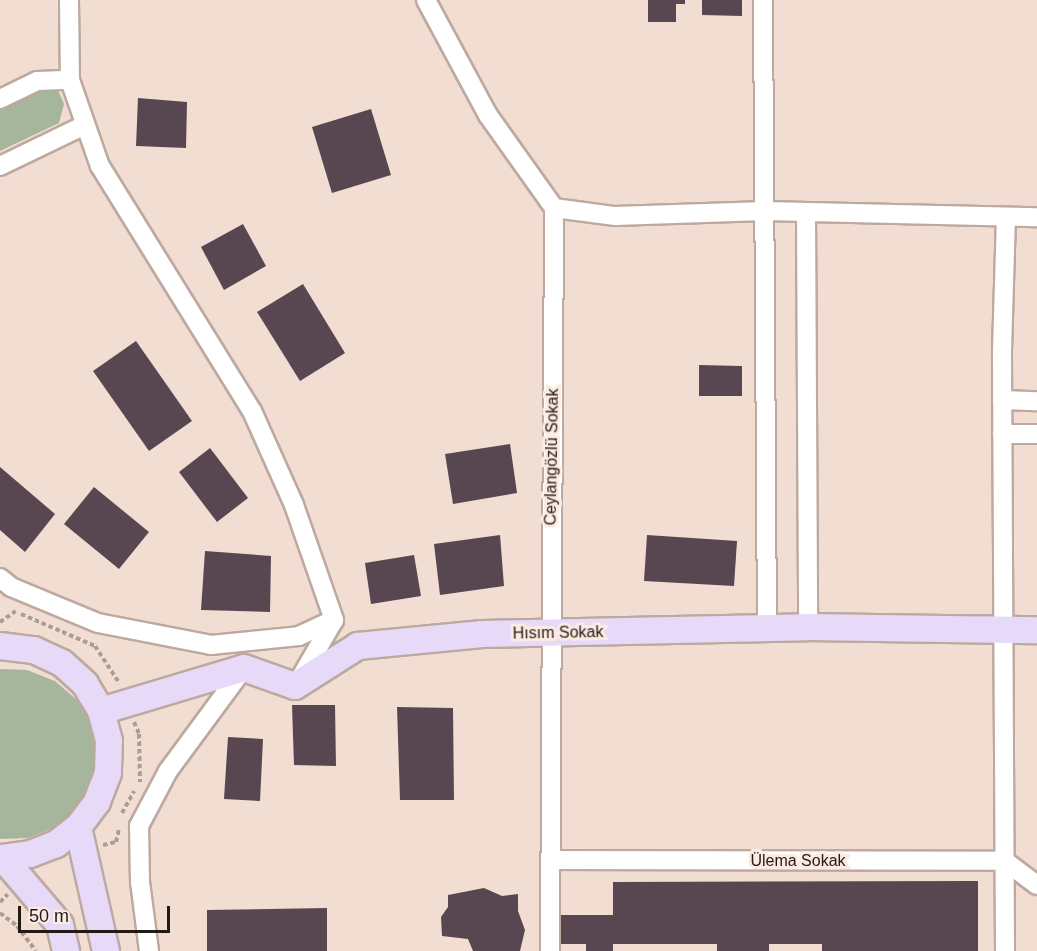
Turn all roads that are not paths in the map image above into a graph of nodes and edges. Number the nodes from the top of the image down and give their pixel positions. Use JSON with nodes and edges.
{"nodes":[{"id":1,"x":69,"y":0,"type":"edge"},
{"id":2,"x":426,"y":0,"type":"edge"},
{"id":3,"x":763,"y":0,"type":"edge"},
{"id":4,"x":70,"y":80,"type":"junction"},
{"id":5,"x":0,"y":99,"type":"edge"},
{"id":6,"x":86,"y":125,"type":"junction"},
{"id":7,"x":0,"y":166,"type":"edge"},
{"id":8,"x":554,"y":208,"type":"junction"},
{"id":9,"x":765,"y":211,"type":"junction"},
{"id":10,"x":806,"y":213,"type":"junction"},
{"id":11,"x":1037,"y":217,"type":"edge"},
{"id":12,"x":1006,"y":219,"type":"junction"},
{"id":13,"x":1002,"y":400,"type":"junction"},
{"id":14,"x":1037,"y":401,"type":"edge"},
{"id":15,"x":1002,"y":434,"type":"junction"},
{"id":16,"x":1037,"y":434,"type":"edge"},
{"id":17,"x":0,"y":578,"type":"edge"},
{"id":18,"x":334,"y":620,"type":"junction"},
{"id":19,"x":808,"y":627,"type":"junction"},
{"id":20,"x":767,"y":629,"type":"junction"},
{"id":21,"x":1003,"y":630,"type":"junction"},
{"id":22,"x":1037,"y":630,"type":"edge"},
{"id":23,"x":550,"y":634,"type":"junction"},
{"id":24,"x":1,"y":639,"type":"edge"},
{"id":25,"x":244,"y":668,"type":"junction"},
{"id":26,"x":295,"y":686,"type":"junction"},
{"id":27,"x":101,"y":711,"type":"junction"},
{"id":28,"x":78,"y":827,"type":"junction"},
{"id":29,"x":2,"y":858,"type":"edge"},
{"id":30,"x":550,"y":860,"type":"junction"},
{"id":31,"x":1005,"y":861,"type":"junction"},
{"id":32,"x":1037,"y":885,"type":"edge"},
{"id":33,"x":66,"y":951,"type":"edge"},
{"id":34,"x":106,"y":951,"type":"edge"},
{"id":35,"x":149,"y":951,"type":"edge"},
{"id":36,"x":550,"y":951,"type":"edge"},
{"id":37,"x":1005,"y":951,"type":"edge"}],
"edges":[{"from":1,"to":4,"type":"street"},
{"from":2,"to":8,"type":"street"},
{"from":3,"to":9,"type":"street"},
{"from":4,"to":5,"type":"street"},
{"from":4,"to":6,"type":"street"},
{"from":6,"to":7,"type":"street"},
{"from":6,"to":18,"type":"street"},
{"from":8,"to":9,"type":"street"},
{"from":8,"to":23,"type":"street","name":"Ceylangözlü Sokak"},
{"from":9,"to":10,"type":"street"},
{"from":9,"to":20,"type":"street"},
{"from":10,"to":12,"type":"street"},
{"from":10,"to":19,"type":"street"},
{"from":11,"to":12,"type":"street"},
{"from":12,"to":13,"type":"street"},
{"from":13,"to":14,"type":"street"},
{"from":13,"to":15,"type":"street"},
{"from":15,"to":16,"type":"street"},
{"from":15,"to":21,"type":"street"},
{"from":17,"to":18,"type":"street"},
{"from":18,"to":26,"type":"street"},
{"from":19,"to":20,"type":"street","name":"Hısım Sokak"},
{"from":19,"to":21,"type":"street","name":"Hısım Sokak"},
{"from":20,"to":23,"type":"street","name":"Hısım Sokak"},
{"from":21,"to":22,"type":"street","name":"Hısım Sokak"},
{"from":21,"to":31,"type":"street"},
{"from":23,"to":26,"type":"street","name":"Hısım Sokak"},
{"from":23,"to":30,"type":"street","name":"Ceylangözlü Sokak"},
{"from":24,"to":27,"type":"street"},
{"from":25,"to":26,"type":"street"},
{"from":25,"to":27,"type":"street"},
{"from":25,"to":35,"type":"street"},
{"from":27,"to":28,"type":"street"},
{"from":28,"to":29,"type":"street"},
{"from":28,"to":34,"type":"street"},
{"from":29,"to":33,"type":"street"},
{"from":30,"to":31,"type":"street","name":"Ülema Sokak"},
{"from":30,"to":36,"type":"street","name":"Ceylangözlü Sokak"},
{"from":31,"to":32,"type":"street"},
{"from":31,"to":37,"type":"street"}]}
